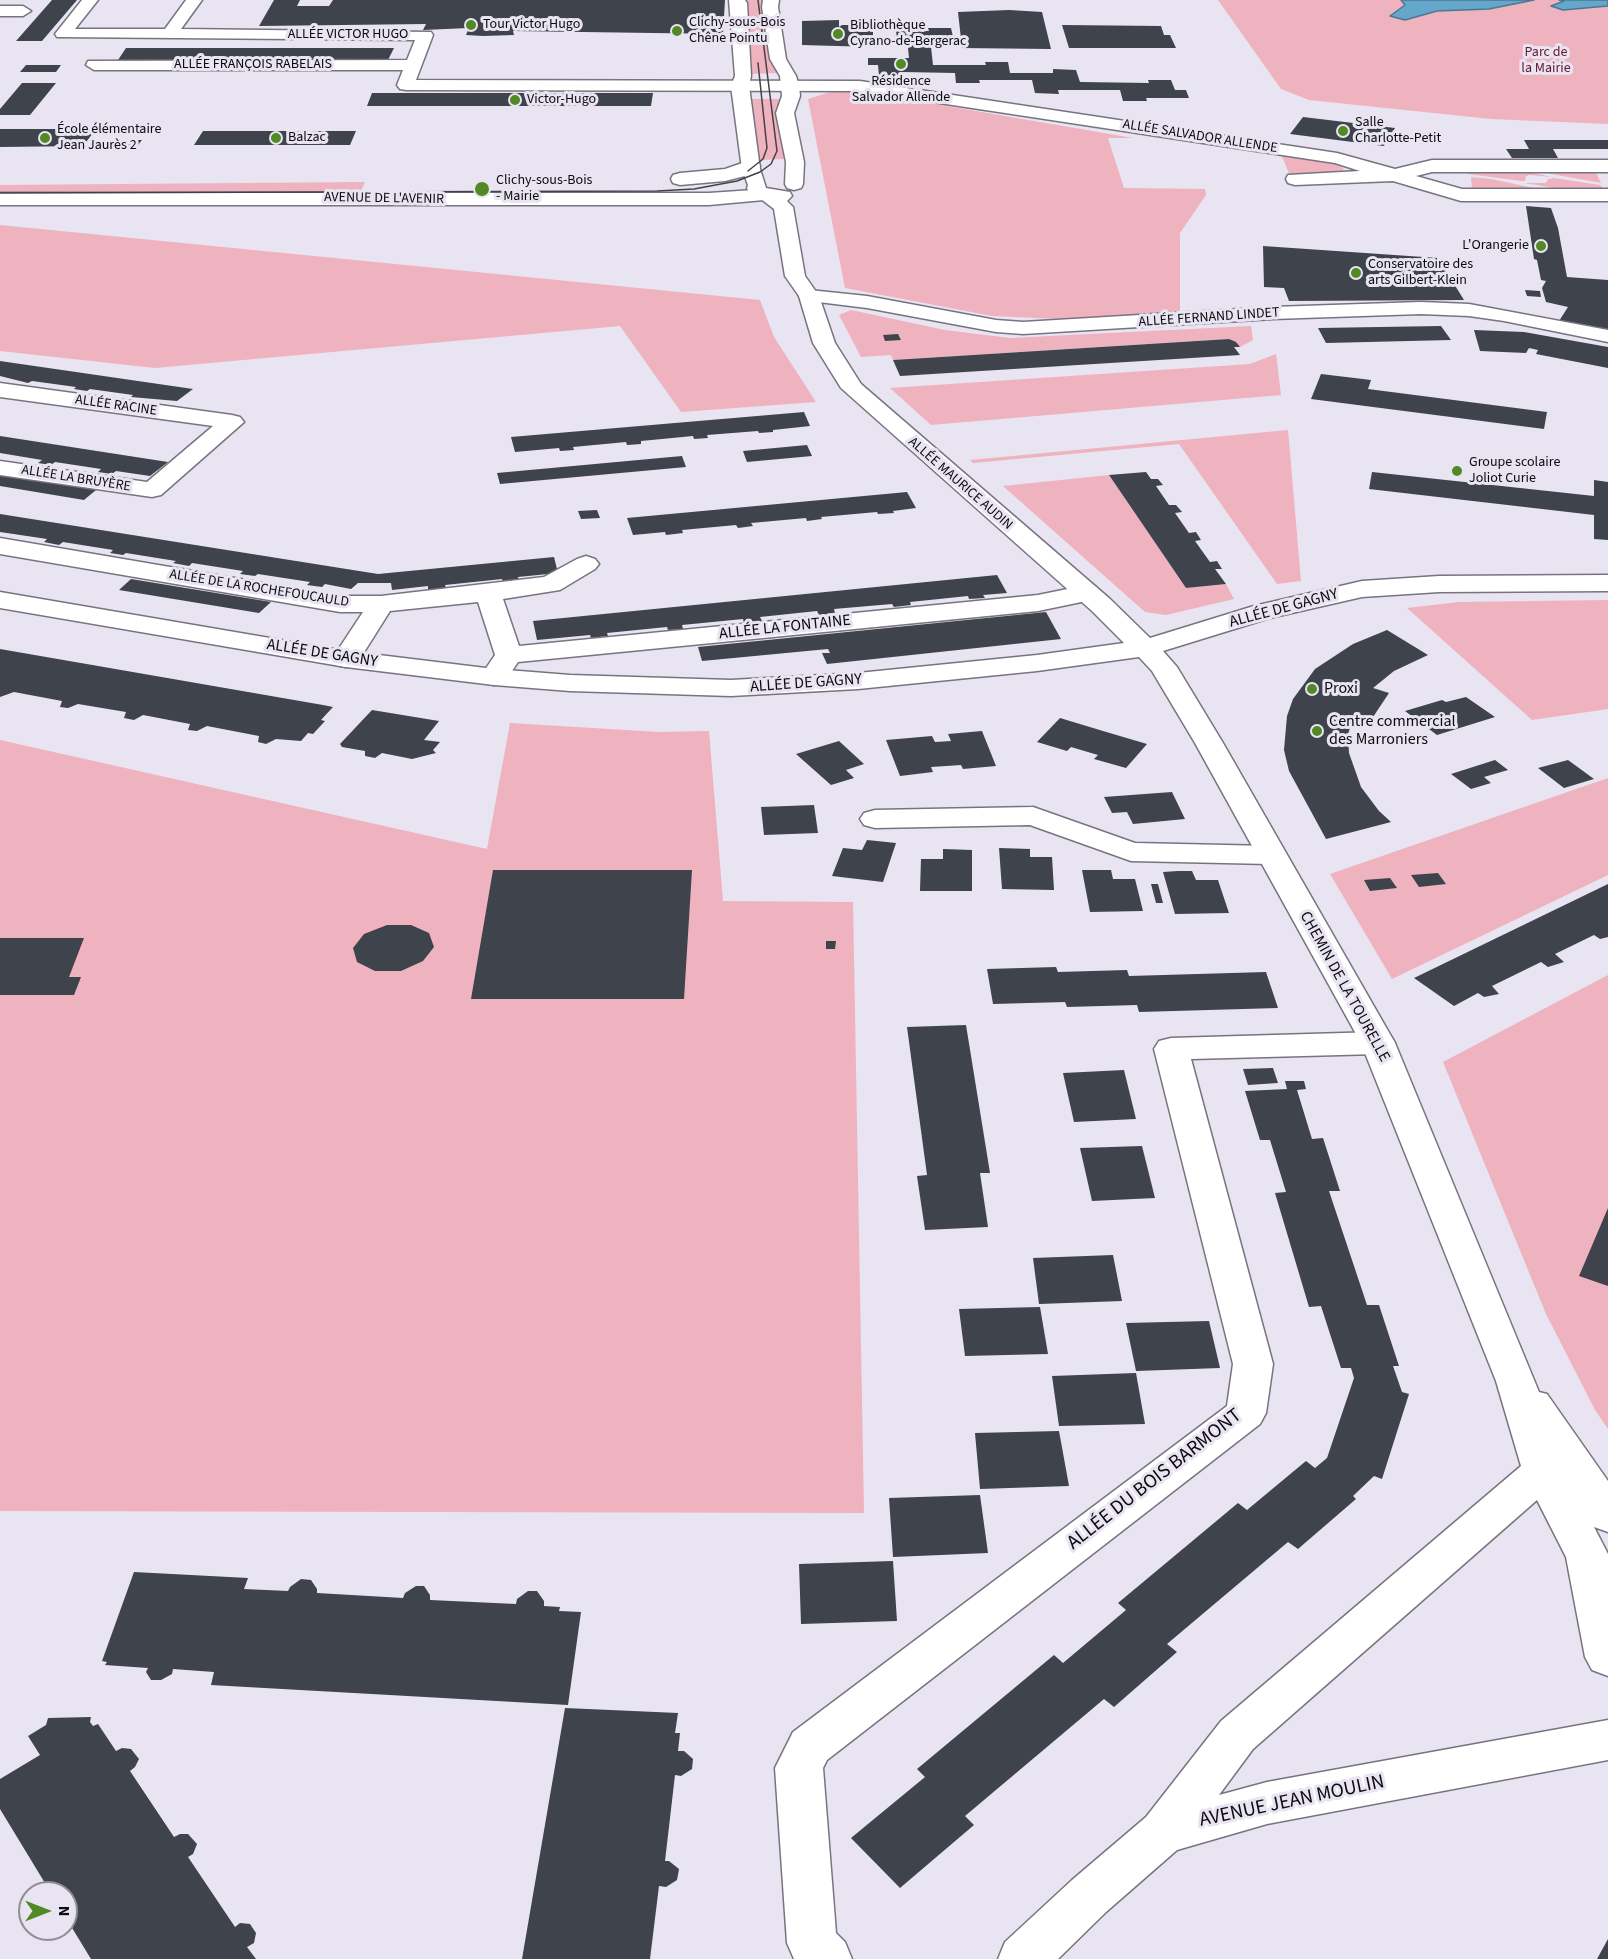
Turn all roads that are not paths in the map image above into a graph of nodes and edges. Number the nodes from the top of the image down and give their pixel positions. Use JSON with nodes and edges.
{"nodes":[{"id":1,"x":90,"y":0,"type":"edge"},
{"id":2,"x":194,"y":0,"type":"edge"},
{"id":3,"x":737,"y":0,"type":"edge"},
{"id":4,"x":771,"y":0,"type":"edge"},
{"id":5,"x":0,"y":11,"type":"edge"},
{"id":6,"x":23,"y":11,"type":"dead end"},
{"id":7,"x":169,"y":35,"type":"junction"},
{"id":8,"x":412,"y":64,"type":"junction"},
{"id":9,"x":94,"y":65,"type":"dead end"},
{"id":10,"x":740,"y":86,"type":"junction"},
{"id":11,"x":790,"y":86,"type":"junction"},
{"id":12,"x":1608,"y":166,"type":"edge"},
{"id":13,"x":1395,"y":175,"type":"junction"},
{"id":14,"x":658,"y":179,"type":"dead end"},
{"id":15,"x":1295,"y":179,"type":"dead end"},
{"id":16,"x":335,"y":181,"type":"dead end"},
{"id":17,"x":0,"y":182,"type":"edge"},
{"id":18,"x":760,"y":182,"type":"junction"},
{"id":19,"x":1608,"y":195,"type":"edge"},
{"id":20,"x":0,"y":199,"type":"edge"},
{"id":21,"x":813,"y":264,"type":"dead end"},
{"id":22,"x":809,"y":296,"type":"junction"},
{"id":23,"x":1608,"y":336,"type":"edge"},
{"id":24,"x":0,"y":390,"type":"edge"},
{"id":25,"x":0,"y":468,"type":"edge"},
{"id":26,"x":152,"y":490,"type":"joint"},
{"id":27,"x":0,"y":546,"type":"edge"},
{"id":28,"x":586,"y":564,"type":"dead end"},
{"id":29,"x":1608,"y":583,"type":"edge"},
{"id":30,"x":488,"y":593,"type":"junction"},
{"id":31,"x":1087,"y":593,"type":"junction"},
{"id":32,"x":0,"y":600,"type":"edge"},
{"id":33,"x":381,"y":604,"type":"junction"},
{"id":34,"x":1145,"y":648,"type":"junction"},
{"id":35,"x":509,"y":655,"type":"junction"},
{"id":36,"x":346,"y":659,"type":"junction"},
{"id":37,"x":494,"y":677,"type":"junction"},
{"id":38,"x":876,"y":819,"type":"dead end"},
{"id":39,"x":1270,"y":855,"type":"junction"},
{"id":40,"x":1378,"y":1043,"type":"junction"},
{"id":41,"x":1516,"y":1381,"type":"junction"},
{"id":42,"x":1542,"y":1471,"type":"junction"},
{"id":43,"x":1608,"y":1515,"type":"edge"},
{"id":44,"x":1608,"y":1657,"type":"edge"},
{"id":45,"x":1608,"y":1740,"type":"edge"},
{"id":46,"x":1163,"y":1832,"type":"junction"},
{"id":47,"x":827,"y":1959,"type":"edge"},
{"id":48,"x":1023,"y":1959,"type":"edge"}],
"edges":[{"from":1,"to":7,"type":"street","name":"ALLÉE VICTOR HUGO"},
{"from":2,"to":7,"type":"street"},
{"from":3,"to":10,"type":"street","name":"ALLÉE MAURICE AUDIN"},
{"from":4,"to":11,"type":"street"},
{"from":5,"to":6,"type":"street"},
{"from":7,"to":8,"type":"street","name":"ALLÉE VICTOR HUGO"},
{"from":8,"to":9,"type":"street","name":"ALLÉE FRANÇOIS RABELAIS"},
{"from":8,"to":10,"type":"street","name":"ALLÉE VICTOR HUGO"},
{"from":10,"to":11,"type":"street","name":"ALLÉE SALVADOR ALLENDE"},
{"from":10,"to":18,"type":"street","name":"ALLÉE MAURICE AUDIN"},
{"from":11,"to":13,"type":"street","name":"ALLÉE SALVADOR ALLENDE"},
{"from":11,"to":18,"type":"street"},
{"from":12,"to":13,"type":"street"},
{"from":13,"to":15,"type":"street"},
{"from":13,"to":19,"type":"street","name":"ALLÉE SALVADOR ALLENDE"},
{"from":14,"to":18,"type":"street"},
{"from":16,"to":17,"type":"street","name":"AVENUE DE L'AVENIR"},
{"from":18,"to":20,"type":"street","name":"AVENUE DE L'AVENIR"},
{"from":18,"to":22,"type":"street","name":"ALLÉE MAURICE AUDIN"},
{"from":21,"to":22,"type":"street","name":"ALLÉE MAURICE AUDIN"},
{"from":22,"to":23,"type":"street","name":"ALLÉE FERNAND LINDET"},
{"from":22,"to":31,"type":"street","name":"ALLÉE MAURICE AUDIN"},
{"from":24,"to":26,"type":"street","name":"ALLÉE RACINE"},
{"from":25,"to":26,"type":"street","name":"ALLÉE LA BRUYÈRE"},
{"from":27,"to":33,"type":"street","name":"ALLÉE DE LA ROCHEFOUCAULD"},
{"from":28,"to":30,"type":"street","name":"ALLÉE DE LA ROCHEFOUCAULD"},
{"from":29,"to":34,"type":"street","name":"ALLÉE DE GAGNY"},
{"from":30,"to":33,"type":"street","name":"ALLÉE DE LA ROCHEFOUCAULD"},
{"from":30,"to":35,"type":"street"},
{"from":31,"to":34,"type":"street","name":"ALLÉE MAURICE AUDIN"},
{"from":31,"to":35,"type":"street","name":"ALLÉE LA FONTAINE"},
{"from":32,"to":36,"type":"street","name":"ALLÉE DE GAGNY"},
{"from":33,"to":36,"type":"street"},
{"from":34,"to":37,"type":"street","name":"ALLÉE DE GAGNY"},
{"from":34,"to":39,"type":"street","name":"CHEMIN DE LA TOURELLE"},
{"from":35,"to":37,"type":"street"},
{"from":36,"to":37,"type":"street","name":"ALLÉE DE GAGNY"},
{"from":38,"to":39,"type":"street"},
{"from":39,"to":40,"type":"street","name":"CHEMIN DE LA TOURELLE"},
{"from":40,"to":41,"type":"street","name":"CHEMIN DE LA TOURELLE"},
{"from":40,"to":47,"type":"street","name":"ALLÉE DU BOIS BARMONT"},
{"from":41,"to":42,"type":"street","name":"CHEMIN DE LA TOURELLE"},
{"from":41,"to":43,"type":"street","name":"CHEMIN DE LA TOURELLE"},
{"from":42,"to":44,"type":"street","name":"CHEMIN DE LA TOURELLE"},
{"from":42,"to":46,"type":"street"},
{"from":45,"to":46,"type":"street","name":"AVENUE JEAN MOULIN"},
{"from":46,"to":48,"type":"street","name":"AVENUE JEAN MOULIN"}]}
